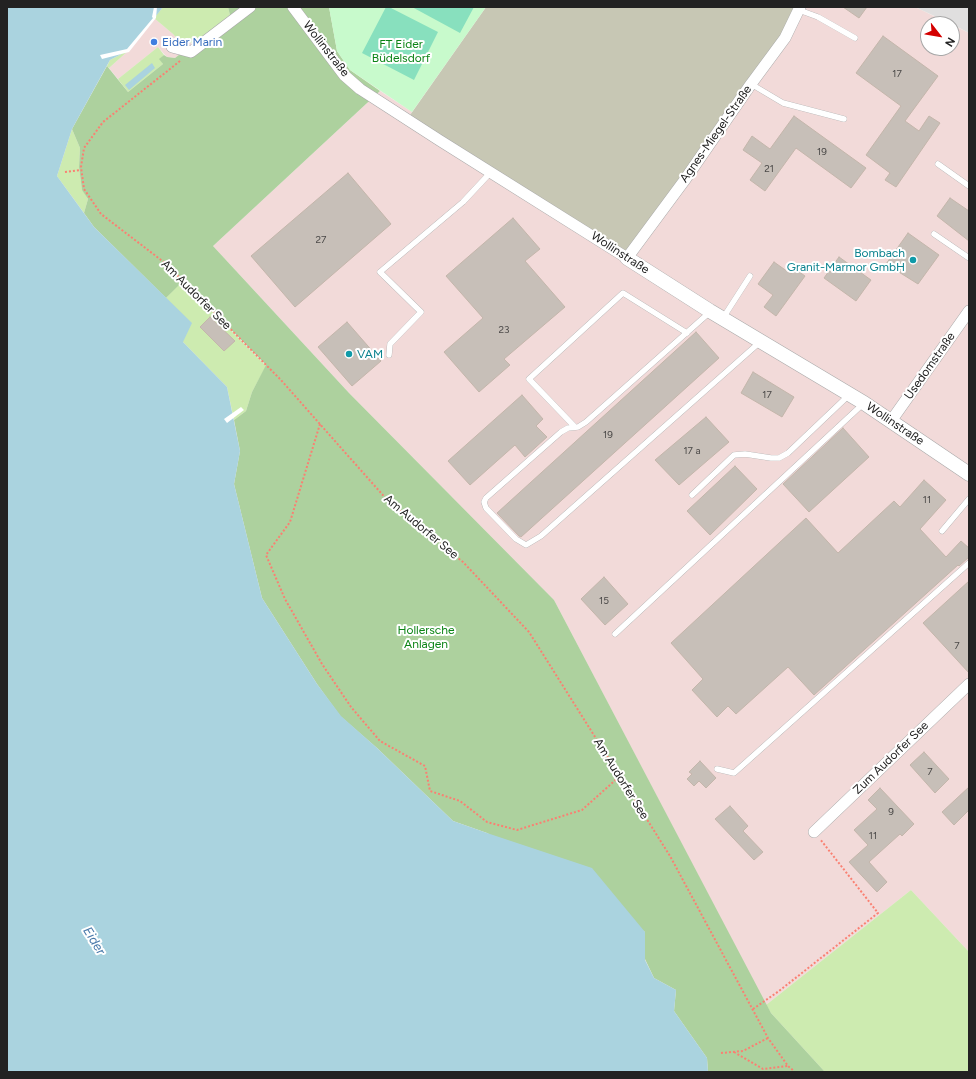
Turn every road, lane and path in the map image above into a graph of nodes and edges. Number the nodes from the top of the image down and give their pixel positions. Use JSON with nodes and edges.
{"nodes":[{"id":1,"x":250,"y":7,"type":"edge"},
{"id":2,"x":293,"y":7,"type":"edge"},
{"id":3,"x":800,"y":8,"type":"edge"},
{"id":4,"x":855,"y":38,"type":"dead end"},
{"id":5,"x":172,"y":47,"type":"dead end"},
{"id":6,"x":191,"y":52,"type":"junction"},
{"id":7,"x":751,"y":84,"type":"junction"},
{"id":8,"x":844,"y":119,"type":"dead end"},
{"id":9,"x":938,"y":164,"type":"dead end"},
{"id":10,"x":81,"y":170,"type":"junction"},
{"id":11,"x":65,"y":172,"type":"dead end"},
{"id":12,"x":491,"y":172,"type":"junction"},
{"id":13,"x":969,"y":186,"type":"edge"},
{"id":14,"x":934,"y":234,"type":"dead end"},
{"id":15,"x":627,"y":258,"type":"junction"},
{"id":16,"x":969,"y":258,"type":"edge"},
{"id":17,"x":750,"y":276,"type":"dead end"},
{"id":18,"x":710,"y":312,"type":"junction"},
{"id":19,"x":969,"y":312,"type":"edge"},
{"id":20,"x":722,"y":319,"type":"junction"},
{"id":21,"x":687,"y":333,"type":"junction"},
{"id":22,"x":760,"y":342,"type":"junction"},
{"id":23,"x":389,"y":355,"type":"dead end"},
{"id":24,"x":849,"y":394,"type":"junction"},
{"id":25,"x":864,"y":403,"type":"junction"},
{"id":26,"x":891,"y":421,"type":"junction"},
{"id":27,"x":320,"y":424,"type":"junction"},
{"id":28,"x":575,"y":427,"type":"junction"},
{"id":29,"x":969,"y":474,"type":"edge"},
{"id":30,"x":692,"y":495,"type":"dead end"},
{"id":31,"x":969,"y":499,"type":"edge"},
{"id":32,"x":942,"y":531,"type":"dead end"},
{"id":33,"x":969,"y":563,"type":"edge"},
{"id":34,"x":615,"y":634,"type":"dead end"},
{"id":35,"x":969,"y":684,"type":"edge"},
{"id":36,"x":717,"y":769,"type":"dead end"},
{"id":37,"x":620,"y":776,"type":"junction"},
{"id":38,"x":814,"y":832,"type":"joint"},
{"id":39,"x":753,"y":1009,"type":"junction"},
{"id":40,"x":768,"y":1038,"type":"junction"},
{"id":41,"x":734,"y":1052,"type":"junction"},
{"id":42,"x":721,"y":1053,"type":"dead end"},
{"id":43,"x":788,"y":1066,"type":"junction"},
{"id":44,"x":795,"y":1072,"type":"edge"}],
"edges":[{"from":1,"to":6,"type":"street"},
{"from":2,"to":12,"type":"street","name":"Wollinstraße"},
{"from":3,"to":4,"type":"lane"},
{"from":3,"to":7,"type":"street","name":"Agnes-Miegel-Straße"},
{"from":5,"to":6,"type":"street"},
{"from":6,"to":10,"type":"path","name":"Am Audorfer See"},
{"from":7,"to":8,"type":"lane"},
{"from":7,"to":15,"type":"street","name":"Agnes-Miegel-Straße"},
{"from":9,"to":13,"type":"lane"},
{"from":10,"to":11,"type":"path"},
{"from":10,"to":27,"type":"path","name":"Am Audorfer See"},
{"from":12,"to":15,"type":"street","name":"Wollinstraße"},
{"from":12,"to":23,"type":"lane"},
{"from":14,"to":16,"type":"lane"},
{"from":15,"to":18,"type":"street","name":"Wollinstraße"},
{"from":17,"to":20,"type":"lane"},
{"from":18,"to":20,"type":"street","name":"Wollinstraße"},
{"from":18,"to":21,"type":"lane"},
{"from":19,"to":26,"type":"street","name":"Usedomstraße"},
{"from":20,"to":22,"type":"street","name":"Wollinstraße"},
{"from":21,"to":28,"type":"lane"},
{"from":21,"to":28,"type":"lane"},
{"from":22,"to":24,"type":"street","name":"Wollinstraße"},
{"from":22,"to":28,"type":"lane"},
{"from":24,"to":25,"type":"street","name":"Wollinstraße"},
{"from":24,"to":30,"type":"lane"},
{"from":25,"to":26,"type":"street","name":"Wollinstraße"},
{"from":25,"to":34,"type":"lane"},
{"from":26,"to":29,"type":"street","name":"Wollinstraße"},
{"from":27,"to":37,"type":"path","name":"Am Audorfer See"},
{"from":27,"to":37,"type":"path"},
{"from":31,"to":32,"type":"lane"},
{"from":33,"to":36,"type":"lane"},
{"from":35,"to":38,"type":"street","name":"Zum Audorfer See"},
{"from":37,"to":39,"type":"path","name":"Am Audorfer See"},
{"from":38,"to":39,"type":"path"},
{"from":39,"to":40,"type":"path","name":"Am Audorfer See"},
{"from":40,"to":41,"type":"path"},
{"from":40,"to":43,"type":"path","name":"Am Audorfer See"},
{"from":41,"to":42,"type":"path"},
{"from":41,"to":43,"type":"path"},
{"from":43,"to":44,"type":"path","name":"Am Audorfer See"}]}
